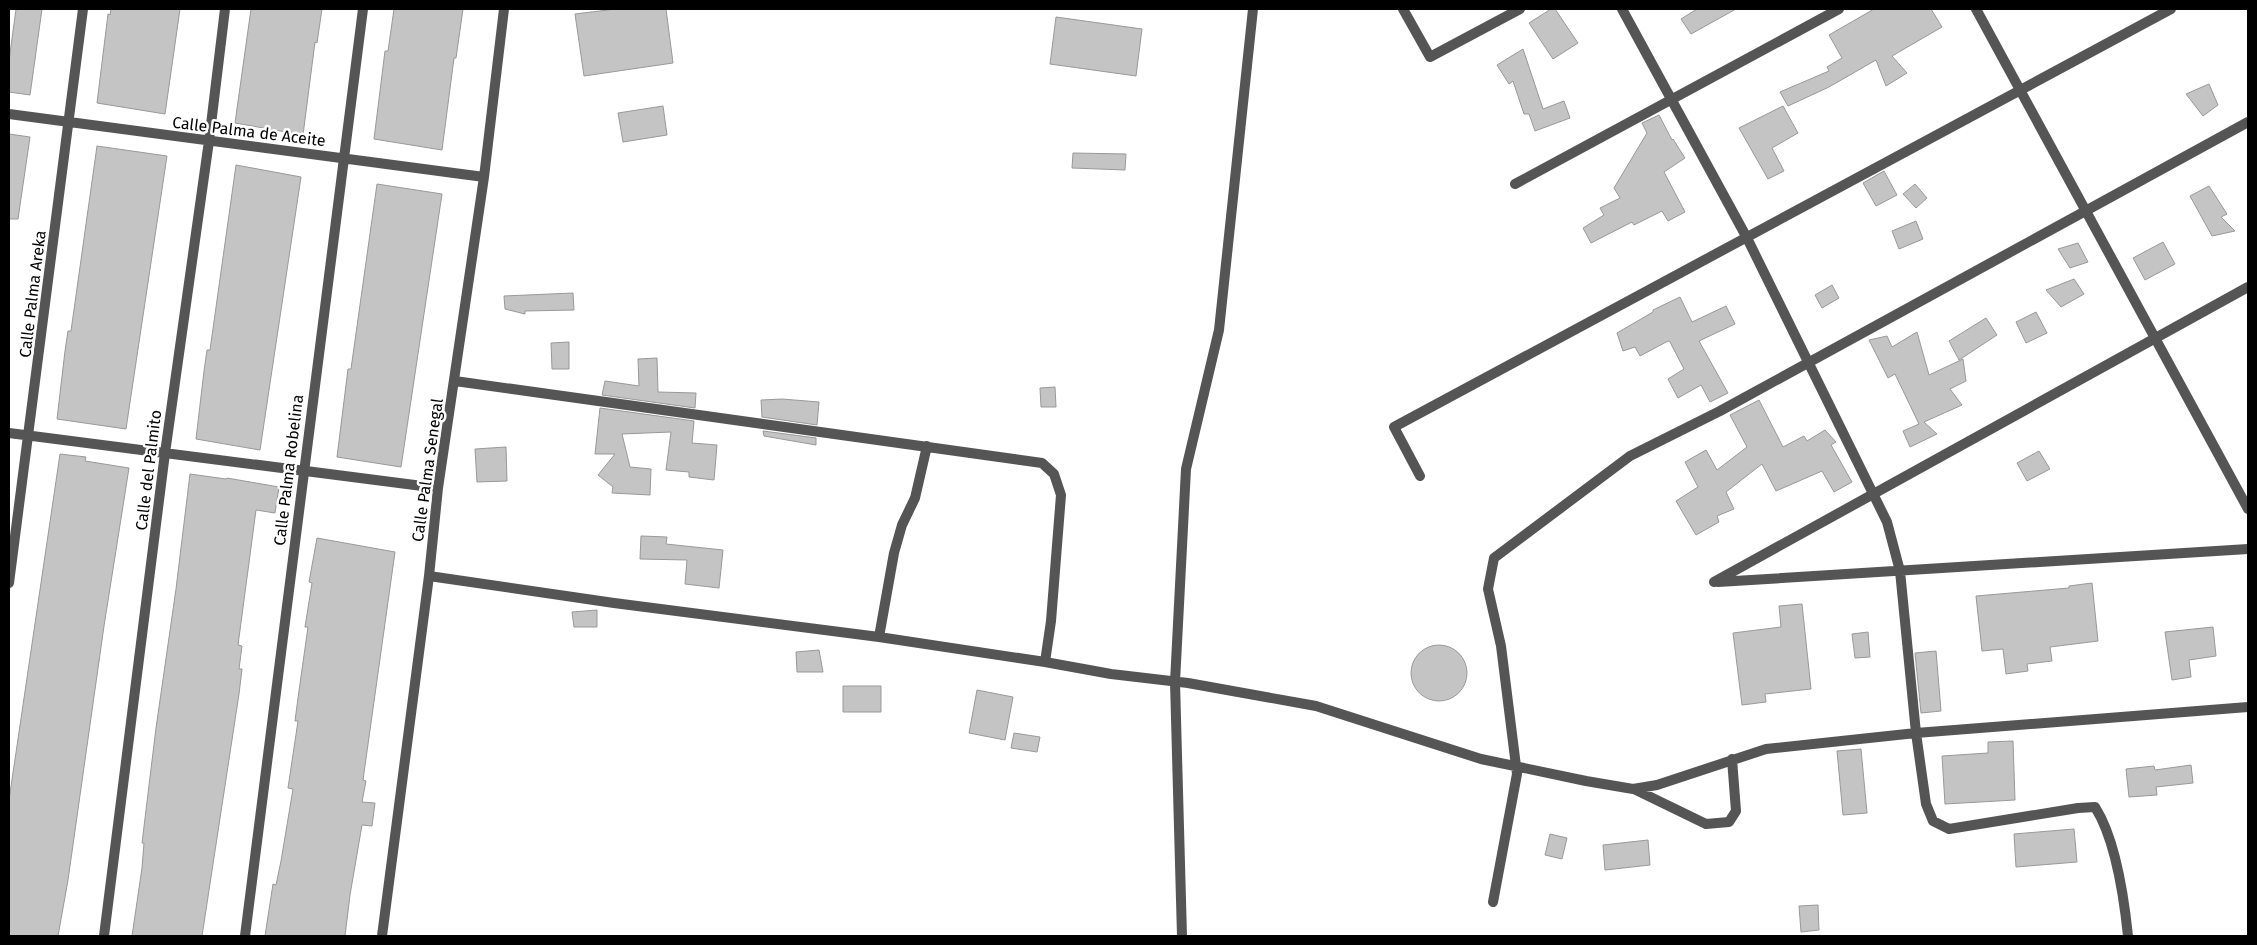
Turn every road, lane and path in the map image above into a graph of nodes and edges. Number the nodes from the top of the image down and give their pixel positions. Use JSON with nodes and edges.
{"nodes":[{"id":1,"x":83,"y":9,"type":"edge"},
{"id":2,"x":224,"y":9,"type":"edge"},
{"id":3,"x":363,"y":9,"type":"edge"},
{"id":4,"x":504,"y":9,"type":"edge"},
{"id":5,"x":1253,"y":9,"type":"edge"},
{"id":6,"x":1403,"y":9,"type":"edge"},
{"id":7,"x":1520,"y":9,"type":"edge"},
{"id":8,"x":1622,"y":9,"type":"edge"},
{"id":9,"x":1839,"y":9,"type":"edge"},
{"id":10,"x":1976,"y":9,"type":"edge"},
{"id":11,"x":2171,"y":9,"type":"edge"},
{"id":12,"x":2020,"y":90,"type":"junction"},
{"id":13,"x":1671,"y":100,"type":"junction"},
{"id":14,"x":9,"y":114,"type":"edge"},
{"id":15,"x":69,"y":122,"type":"junction"},
{"id":16,"x":2248,"y":122,"type":"edge"},
{"id":17,"x":209,"y":140,"type":"junction"},
{"id":18,"x":345,"y":158,"type":"junction"},
{"id":19,"x":484,"y":177,"type":"junction"},
{"id":20,"x":1515,"y":184,"type":"dead end"},
{"id":21,"x":2086,"y":210,"type":"junction"},
{"id":22,"x":1747,"y":238,"type":"junction"},
{"id":23,"x":2248,"y":287,"type":"edge"},
{"id":24,"x":2156,"y":338,"type":"junction"},
{"id":25,"x":1808,"y":363,"type":"junction"},
{"id":26,"x":455,"y":381,"type":"junction"},
{"id":27,"x":9,"y":433,"type":"edge"},
{"id":28,"x":28,"y":435,"type":"junction"},
{"id":29,"x":927,"y":446,"type":"junction"},
{"id":30,"x":165,"y":453,"type":"junction"},
{"id":31,"x":303,"y":470,"type":"junction"},
{"id":32,"x":1420,"y":476,"type":"dead end"},
{"id":33,"x":438,"y":488,"type":"junction"},
{"id":34,"x":1874,"y":494,"type":"junction"},
{"id":35,"x":2248,"y":509,"type":"edge"},
{"id":36,"x":2248,"y":549,"type":"edge"},
{"id":37,"x":1900,"y":570,"type":"junction"},
{"id":38,"x":429,"y":576,"type":"junction"},
{"id":39,"x":9,"y":583,"type":"edge"},
{"id":40,"x":879,"y":637,"type":"junction"},
{"id":41,"x":1045,"y":662,"type":"junction"},
{"id":42,"x":1175,"y":682,"type":"junction"},
{"id":43,"x":2248,"y":707,"type":"edge"},
{"id":44,"x":1916,"y":733,"type":"junction"},
{"id":45,"x":1732,"y":759,"type":"junction"},
{"id":46,"x":1516,"y":766,"type":"junction"},
{"id":47,"x":1633,"y":789,"type":"junction"},
{"id":48,"x":1493,"y":902,"type":"dead end"},
{"id":49,"x":104,"y":936,"type":"edge"},
{"id":50,"x":245,"y":936,"type":"edge"},
{"id":51,"x":382,"y":936,"type":"edge"},
{"id":52,"x":1182,"y":936,"type":"edge"},
{"id":53,"x":2128,"y":936,"type":"edge"}],
"edges":[{"from":1,"to":15,"type":"street","name":"Calle Palma Areka"},
{"from":2,"to":17,"type":"street","name":"Calle del Palmito"},
{"from":3,"to":18,"type":"street","name":"Calle Palma Robelina"},
{"from":4,"to":19,"type":"street","name":"Calle Palma Senegal"},
{"from":5,"to":42,"type":"street"},
{"from":6,"to":7,"type":"street"},
{"from":8,"to":13,"type":"street"},
{"from":9,"to":13,"type":"street"},
{"from":10,"to":12,"type":"street"},
{"from":11,"to":12,"type":"street"},
{"from":12,"to":21,"type":"street"},
{"from":12,"to":22,"type":"street"},
{"from":13,"to":20,"type":"street"},
{"from":13,"to":22,"type":"street"},
{"from":14,"to":15,"type":"street","name":"Calle Palma de Aceite"},
{"from":15,"to":17,"type":"street","name":"Calle Palma de Aceite"},
{"from":15,"to":28,"type":"street","name":"Calle Palma Areka"},
{"from":16,"to":21,"type":"street"},
{"from":17,"to":18,"type":"street","name":"Calle Palma de Aceite"},
{"from":17,"to":30,"type":"street","name":"Calle del Palmito"},
{"from":18,"to":19,"type":"street","name":"Calle Palma de Aceite"},
{"from":18,"to":31,"type":"street","name":"Calle Palma Robelina"},
{"from":19,"to":26,"type":"street","name":"Calle Palma Senegal"},
{"from":21,"to":24,"type":"street"},
{"from":21,"to":25,"type":"street"},
{"from":22,"to":25,"type":"street"},
{"from":22,"to":32,"type":"street"},
{"from":23,"to":24,"type":"street"},
{"from":24,"to":34,"type":"street"},
{"from":24,"to":35,"type":"street"},
{"from":25,"to":34,"type":"street"},
{"from":25,"to":46,"type":"street"},
{"from":26,"to":29,"type":"street"},
{"from":26,"to":33,"type":"street","name":"Calle Palma Senegal"},
{"from":27,"to":28,"type":"street"},
{"from":28,"to":30,"type":"street"},
{"from":28,"to":39,"type":"street","name":"Calle Palma Areka"},
{"from":29,"to":40,"type":"street"},
{"from":29,"to":41,"type":"street"},
{"from":30,"to":31,"type":"street"},
{"from":30,"to":49,"type":"street","name":"Calle del Palmito"},
{"from":31,"to":33,"type":"street"},
{"from":31,"to":50,"type":"street","name":"Calle Palma Robelina"},
{"from":33,"to":38,"type":"street","name":"Calle Palma Senegal"},
{"from":34,"to":37,"type":"street"},
{"from":34,"to":37,"type":"street"},
{"from":36,"to":37,"type":"street"},
{"from":37,"to":44,"type":"street"},
{"from":38,"to":40,"type":"street"},
{"from":38,"to":51,"type":"street","name":"Calle Palma Senegal"},
{"from":40,"to":41,"type":"street"},
{"from":41,"to":42,"type":"street"},
{"from":42,"to":46,"type":"street"},
{"from":42,"to":52,"type":"street"},
{"from":43,"to":44,"type":"street"},
{"from":44,"to":45,"type":"street"},
{"from":44,"to":53,"type":"street"},
{"from":45,"to":47,"type":"street"},
{"from":45,"to":47,"type":"street"},
{"from":46,"to":47,"type":"street"},
{"from":46,"to":48,"type":"street"}]}
